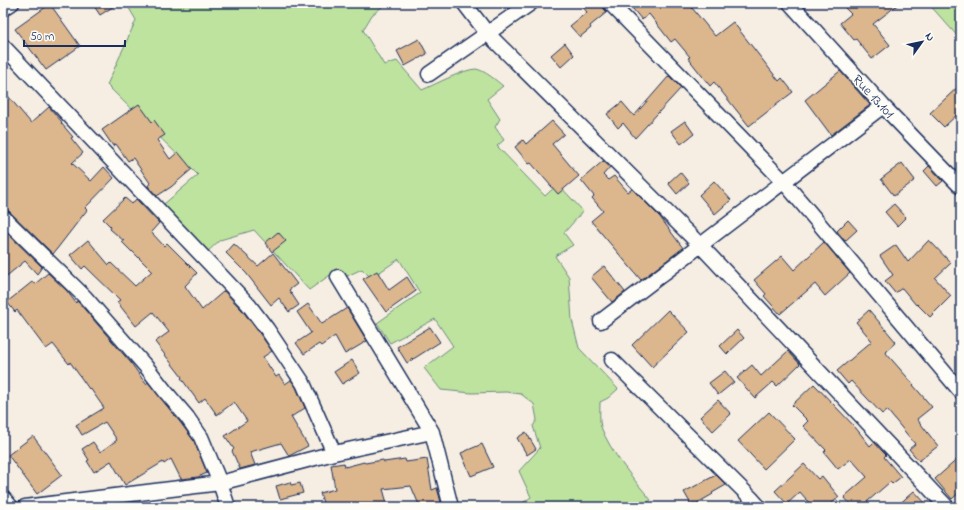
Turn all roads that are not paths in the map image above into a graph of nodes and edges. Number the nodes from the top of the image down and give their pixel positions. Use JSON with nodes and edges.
{"nodes":[{"id":1,"x":12,"y":3,"type":"edge"},
{"id":2,"x":464,"y":3,"type":"edge"},
{"id":3,"x":531,"y":3,"type":"edge"},
{"id":4,"x":610,"y":3,"type":"edge"},
{"id":5,"x":790,"y":3,"type":"edge"},
{"id":6,"x":3,"y":9,"type":"edge"},
{"id":7,"x":487,"y":33,"type":"junction"},
{"id":8,"x":3,"y":46,"type":"edge"},
{"id":9,"x":429,"y":74,"type":"dead end"},
{"id":10,"x":883,"y":106,"type":"junction"},
{"id":11,"x":784,"y":182,"type":"junction"},
{"id":12,"x":961,"y":187,"type":"edge"},
{"id":13,"x":3,"y":216,"type":"edge"},
{"id":14,"x":700,"y":245,"type":"junction"},
{"id":15,"x":338,"y":277,"type":"dead end"},
{"id":16,"x":601,"y":321,"type":"dead end"},
{"id":17,"x":612,"y":360,"type":"dead end"},
{"id":18,"x":961,"y":392,"type":"edge"},
{"id":19,"x":432,"y":432,"type":"junction"},
{"id":20,"x":334,"y":453,"type":"junction"},
{"id":21,"x":220,"y":483,"type":"junction"},
{"id":22,"x":3,"y":498,"type":"edge"},
{"id":23,"x":12,"y":507,"type":"edge"},
{"id":24,"x":25,"y":507,"type":"edge"},
{"id":25,"x":228,"y":507,"type":"edge"},
{"id":26,"x":451,"y":507,"type":"edge"},
{"id":27,"x":759,"y":507,"type":"edge"},
{"id":28,"x":947,"y":507,"type":"edge"}],
"edges":[{"from":1,"to":6,"type":"street"},
{"from":2,"to":7,"type":"street"},
{"from":3,"to":7,"type":"street"},
{"from":4,"to":11,"type":"street"},
{"from":5,"to":10,"type":"street","name":"Rue 13.101"},
{"from":7,"to":9,"type":"street"},
{"from":7,"to":14,"type":"street"},
{"from":8,"to":20,"type":"street"},
{"from":10,"to":11,"type":"street"},
{"from":10,"to":12,"type":"street","name":"Rue 13.101"},
{"from":11,"to":14,"type":"street"},
{"from":11,"to":18,"type":"street"},
{"from":13,"to":21,"type":"street"},
{"from":14,"to":16,"type":"street"},
{"from":14,"to":28,"type":"street"},
{"from":15,"to":19,"type":"street"},
{"from":17,"to":27,"type":"street"},
{"from":19,"to":20,"type":"street"},
{"from":19,"to":26,"type":"street"},
{"from":20,"to":21,"type":"street"},
{"from":21,"to":24,"type":"street"},
{"from":21,"to":25,"type":"street"},
{"from":22,"to":23,"type":"street"}]}
